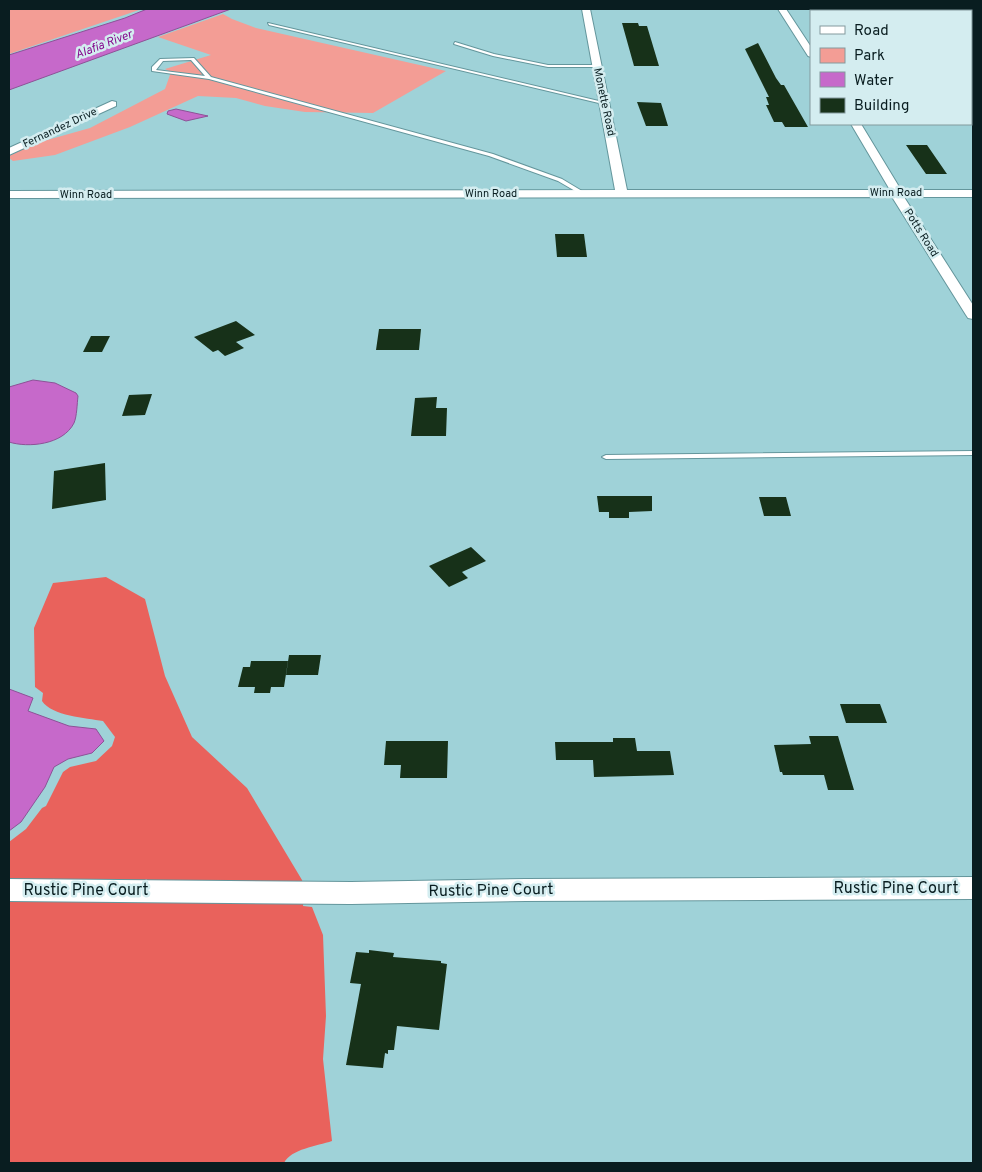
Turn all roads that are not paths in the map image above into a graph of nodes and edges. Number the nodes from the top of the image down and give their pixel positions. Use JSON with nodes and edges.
{"nodes":[{"id":1,"x":586,"y":9,"type":"edge"},
{"id":2,"x":782,"y":9,"type":"edge"},
{"id":3,"x":269,"y":24,"type":"dead end"},
{"id":4,"x":455,"y":43,"type":"dead end"},
{"id":5,"x":810,"y":52,"type":"edge"},
{"id":6,"x":596,"y":66,"type":"junction"},
{"id":7,"x":209,"y":78,"type":"junction"},
{"id":8,"x":603,"y":103,"type":"junction"},
{"id":9,"x":112,"y":104,"type":"dead end"},
{"id":10,"x":857,"y":125,"type":"edge"},
{"id":11,"x":9,"y":152,"type":"edge"},
{"id":12,"x":896,"y":193,"type":"junction"},
{"id":13,"x":973,"y":193,"type":"edge"},
{"id":14,"x":584,"y":194,"type":"junction"},
{"id":15,"x":622,"y":194,"type":"junction"},
{"id":16,"x":9,"y":195,"type":"edge"},
{"id":17,"x":973,"y":315,"type":"edge"},
{"id":18,"x":973,"y":453,"type":"edge"},
{"id":19,"x":606,"y":457,"type":"dead end"},
{"id":20,"x":973,"y":888,"type":"edge"},
{"id":21,"x":9,"y":890,"type":"edge"}],
"edges":[{"from":1,"to":6,"type":"street","name":"Monette Road"},
{"from":2,"to":5,"type":"street"},
{"from":3,"to":8,"type":"lane"},
{"from":4,"to":6,"type":"lane"},
{"from":6,"to":8,"type":"street","name":"Monette Road"},
{"from":7,"to":7,"type":"lane"},
{"from":7,"to":14,"type":"lane"},
{"from":8,"to":15,"type":"street","name":"Monette Road"},
{"from":9,"to":11,"type":"street","name":"Fernandez Drive"},
{"from":10,"to":12,"type":"street","name":"Potts Road"},
{"from":12,"to":13,"type":"street","name":"Winn Road"},
{"from":12,"to":15,"type":"street","name":"Winn Road"},
{"from":12,"to":17,"type":"street","name":"Potts Road"},
{"from":14,"to":15,"type":"street","name":"Winn Road"},
{"from":14,"to":16,"type":"street","name":"Winn Road"},
{"from":18,"to":19,"type":"lane"},
{"from":20,"to":21,"type":"street","name":"Rustic Pine Court"}]}
